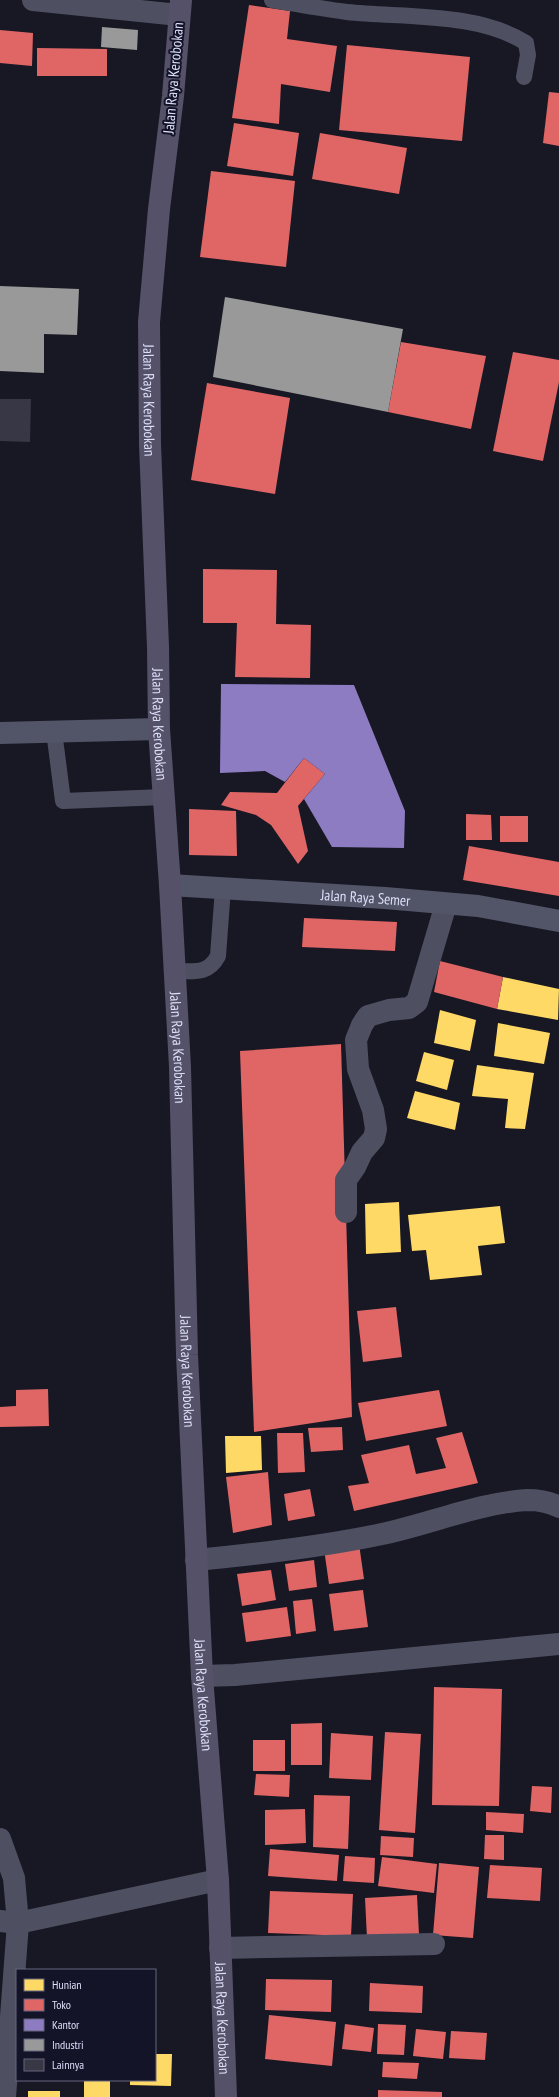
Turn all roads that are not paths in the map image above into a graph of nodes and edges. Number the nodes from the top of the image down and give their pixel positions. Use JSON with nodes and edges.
{"nodes":[{"id":1,"x":33,"y":0,"type":"edge"},
{"id":2,"x":272,"y":0,"type":"edge"},
{"id":3,"x":180,"y":8,"type":"edge"},
{"id":4,"x":524,"y":77,"type":"dead end"},
{"id":5,"x":159,"y":729,"type":"junction"},
{"id":6,"x":54,"y":731,"type":"junction"},
{"id":7,"x":0,"y":733,"type":"edge"},
{"id":8,"x":164,"y":797,"type":"junction"},
{"id":9,"x":170,"y":885,"type":"junction"},
{"id":10,"x":223,"y":888,"type":"junction"},
{"id":11,"x":446,"y":904,"type":"junction"},
{"id":12,"x":559,"y":921,"type":"edge"},
{"id":13,"x":175,"y":972,"type":"junction"},
{"id":14,"x":346,"y":1212,"type":"dead end"},
{"id":15,"x":559,"y":1507,"type":"edge"},
{"id":16,"x":196,"y":1560,"type":"junction"},
{"id":17,"x":559,"y":1644,"type":"edge"},
{"id":18,"x":202,"y":1676,"type":"junction"},
{"id":19,"x":0,"y":1839,"type":"edge"},
{"id":20,"x":218,"y":1880,"type":"junction"},
{"id":21,"x":9,"y":1922,"type":"edge"},
{"id":22,"x":434,"y":1944,"type":"dead end"},
{"id":23,"x":220,"y":1948,"type":"junction"},
{"id":24,"x":5,"y":2097,"type":"edge"},
{"id":25,"x":226,"y":2097,"type":"edge"}],
"edges":[{"from":1,"to":3,"type":"street"},
{"from":2,"to":4,"type":"lane"},
{"from":3,"to":5,"type":"main road","name":"Jalan Raya Kerobokan"},
{"from":5,"to":6,"type":"street"},
{"from":5,"to":8,"type":"main road","name":"Jalan Raya Kerobokan"},
{"from":6,"to":7,"type":"street"},
{"from":6,"to":8,"type":"lane"},
{"from":8,"to":9,"type":"main road","name":"Jalan Raya Kerobokan"},
{"from":9,"to":10,"type":"street","name":"Jalan Raya Semer"},
{"from":9,"to":13,"type":"main road","name":"Jalan Raya Kerobokan"},
{"from":10,"to":11,"type":"street","name":"Jalan Raya Semer"},
{"from":10,"to":13,"type":"lane"},
{"from":11,"to":12,"type":"street","name":"Jalan Raya Semer"},
{"from":11,"to":14,"type":"street"},
{"from":13,"to":16,"type":"main road","name":"Jalan Raya Kerobokan"},
{"from":15,"to":16,"type":"street"},
{"from":16,"to":18,"type":"main road","name":"Jalan Raya Kerobokan"},
{"from":17,"to":18,"type":"street"},
{"from":18,"to":20,"type":"main road","name":"Jalan Raya Kerobokan"},
{"from":19,"to":21,"type":"street"},
{"from":20,"to":21,"type":"street"},
{"from":20,"to":23,"type":"main road","name":"Jalan Raya Kerobokan"},
{"from":21,"to":24,"type":"street"},
{"from":22,"to":23,"type":"street"},
{"from":23,"to":25,"type":"main road","name":"Jalan Raya Kerobokan"}]}
